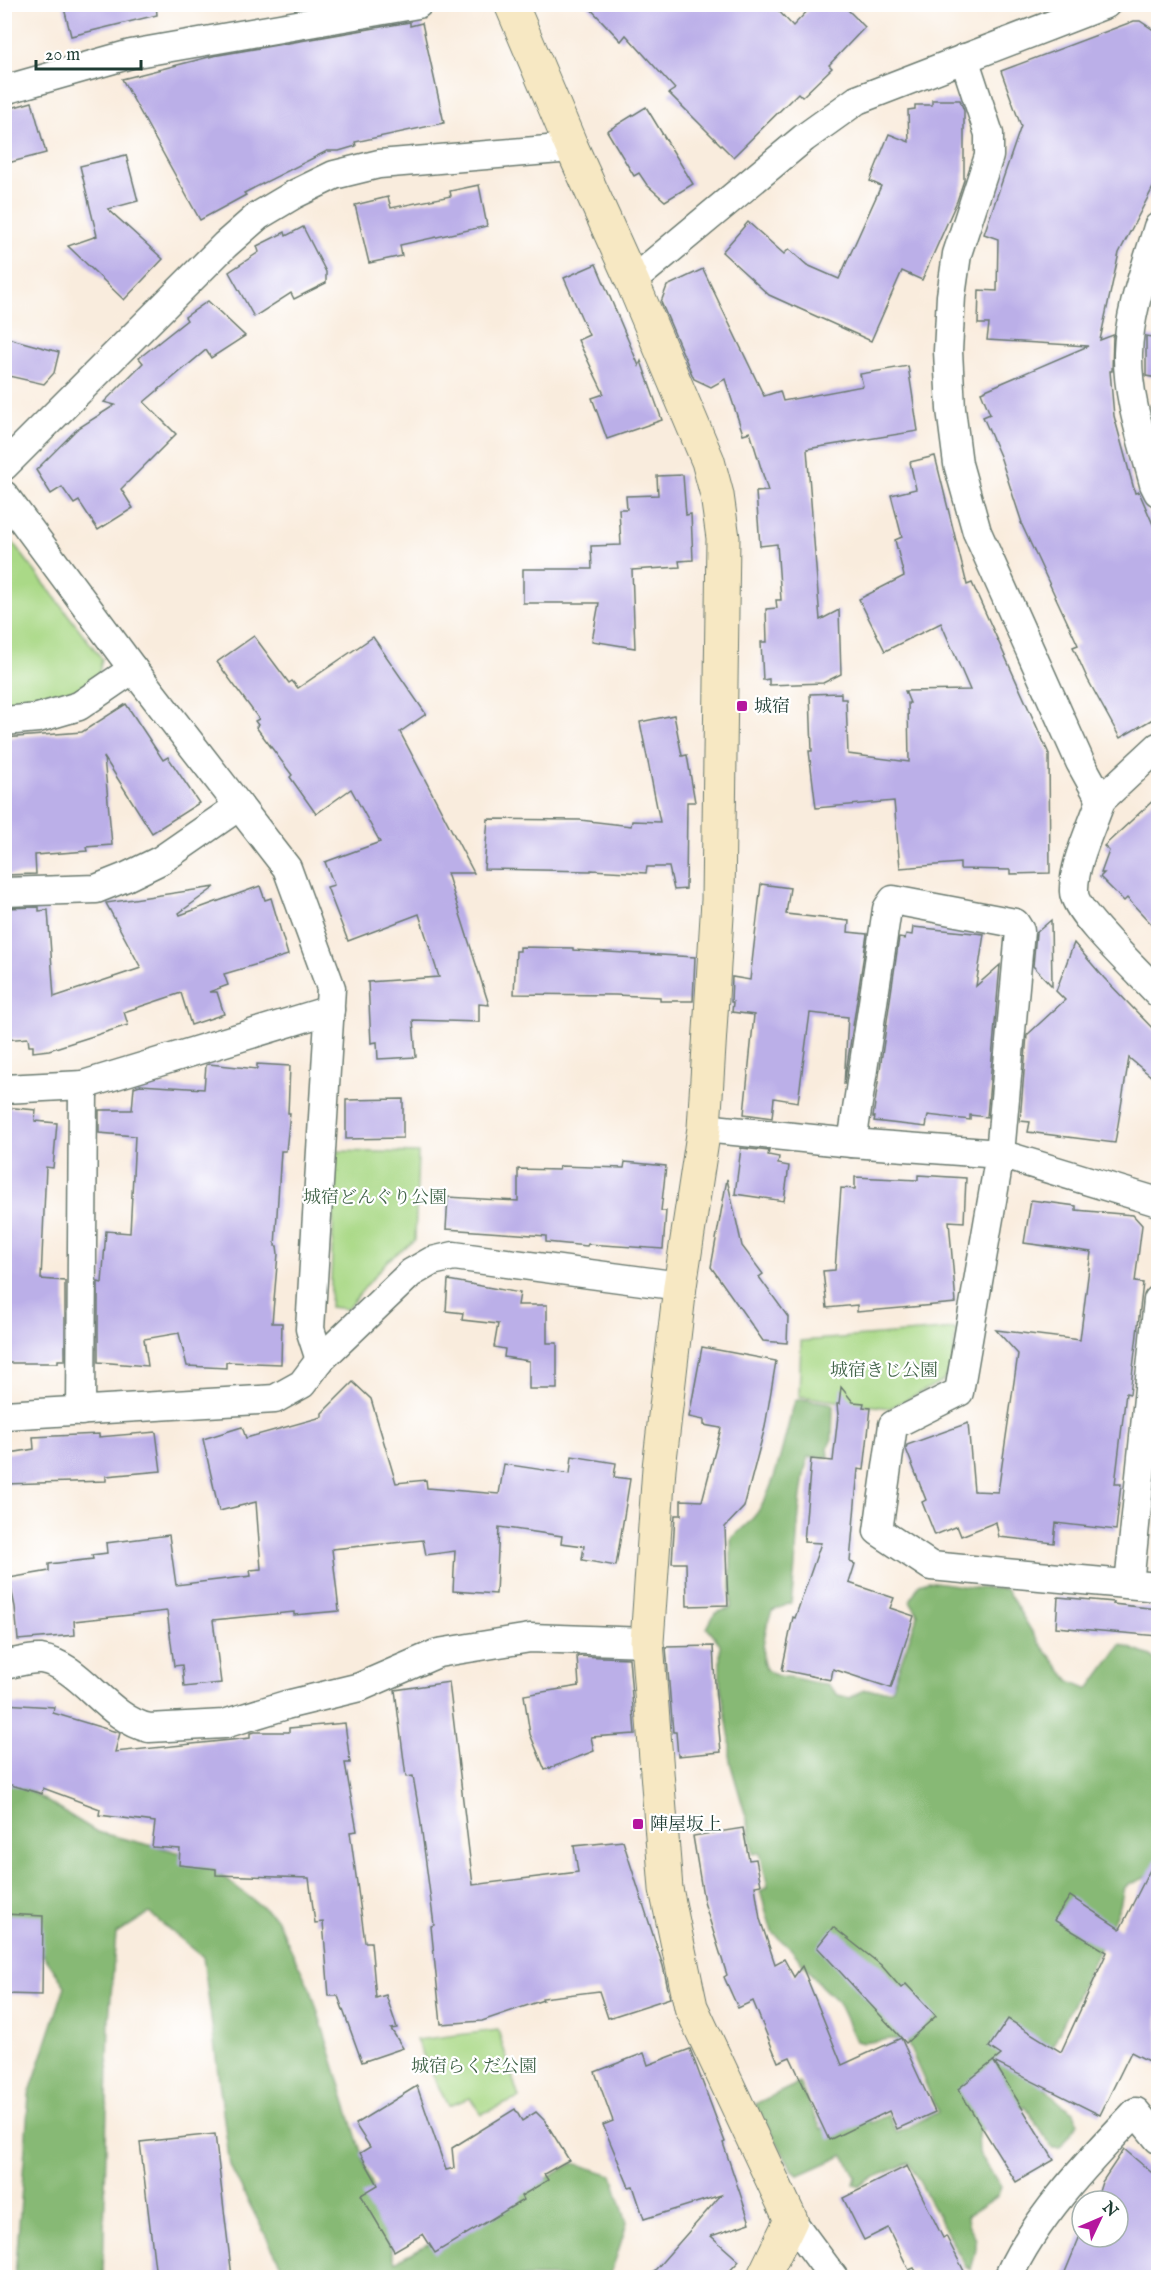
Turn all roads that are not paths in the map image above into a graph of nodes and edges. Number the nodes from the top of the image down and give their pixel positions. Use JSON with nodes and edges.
{"nodes":[{"id":1,"x":418,"y":4,"type":"edge"},
{"id":2,"x":511,"y":4,"type":"edge"},
{"id":3,"x":1106,"y":4,"type":"edge"},
{"id":4,"x":964,"y":58,"type":"junction"},
{"id":5,"x":4,"y":90,"type":"edge"},
{"id":6,"x":572,"y":148,"type":"junction"},
{"id":7,"x":1158,"y":227,"type":"edge"},
{"id":8,"x":632,"y":280,"type":"junction"},
{"id":9,"x":4,"y":466,"type":"edge"},
{"id":10,"x":1158,"y":492,"type":"edge"},
{"id":11,"x":4,"y":495,"type":"edge"},
{"id":12,"x":133,"y":669,"type":"junction"},
{"id":13,"x":4,"y":721,"type":"edge"},
{"id":14,"x":1158,"y":747,"type":"edge"},
{"id":15,"x":1101,"y":800,"type":"junction"},
{"id":16,"x":239,"y":806,"type":"junction"},
{"id":17,"x":4,"y":892,"type":"edge"},
{"id":18,"x":1158,"y":993,"type":"edge"},
{"id":19,"x":330,"y":1010,"type":"junction"},
{"id":20,"x":83,"y":1085,"type":"junction"},
{"id":21,"x":4,"y":1089,"type":"edge"},
{"id":22,"x":704,"y":1128,"type":"junction"},
{"id":23,"x":852,"y":1143,"type":"junction"},
{"id":24,"x":1000,"y":1154,"type":"junction"},
{"id":25,"x":1158,"y":1202,"type":"edge"},
{"id":26,"x":680,"y":1286,"type":"junction"},
{"id":27,"x":1158,"y":1300,"type":"edge"},
{"id":28,"x":320,"y":1360,"type":"junction"},
{"id":29,"x":81,"y":1411,"type":"junction"},
{"id":30,"x":4,"y":1414,"type":"edge"},
{"id":31,"x":1129,"y":1584,"type":"junction"},
{"id":32,"x":1158,"y":1587,"type":"edge"},
{"id":33,"x":647,"y":1642,"type":"junction"},
{"id":34,"x":4,"y":1665,"type":"edge"},
{"id":35,"x":1158,"y":2139,"type":"edge"},
{"id":36,"x":791,"y":2220,"type":"junction"},
{"id":37,"x":763,"y":2277,"type":"edge"},
{"id":38,"x":834,"y":2277,"type":"edge"},
{"id":39,"x":1008,"y":2277,"type":"edge"}],
"edges":[{"from":1,"to":5,"type":"street"},
{"from":2,"to":6,"type":"street"},
{"from":3,"to":4,"type":"street"},
{"from":4,"to":8,"type":"street"},
{"from":4,"to":15,"type":"street"},
{"from":6,"to":8,"type":"street"},
{"from":6,"to":9,"type":"street"},
{"from":7,"to":10,"type":"street"},
{"from":8,"to":22,"type":"street"},
{"from":11,"to":12,"type":"street"},
{"from":12,"to":13,"type":"street"},
{"from":12,"to":16,"type":"street"},
{"from":14,"to":15,"type":"street"},
{"from":15,"to":18,"type":"street"},
{"from":16,"to":17,"type":"street"},
{"from":16,"to":19,"type":"street"},
{"from":19,"to":20,"type":"street"},
{"from":19,"to":28,"type":"street"},
{"from":20,"to":21,"type":"street"},
{"from":20,"to":29,"type":"street"},
{"from":22,"to":23,"type":"street"},
{"from":22,"to":26,"type":"street"},
{"from":23,"to":24,"type":"street"},
{"from":23,"to":24,"type":"street"},
{"from":24,"to":25,"type":"street"},
{"from":24,"to":31,"type":"street"},
{"from":26,"to":28,"type":"street"},
{"from":26,"to":33,"type":"street"},
{"from":27,"to":31,"type":"street"},
{"from":28,"to":29,"type":"street"},
{"from":29,"to":30,"type":"street"},
{"from":31,"to":32,"type":"street"},
{"from":33,"to":34,"type":"street"},
{"from":33,"to":36,"type":"street"},
{"from":35,"to":39,"type":"street"},
{"from":36,"to":37,"type":"street"},
{"from":36,"to":38,"type":"street"}]}
